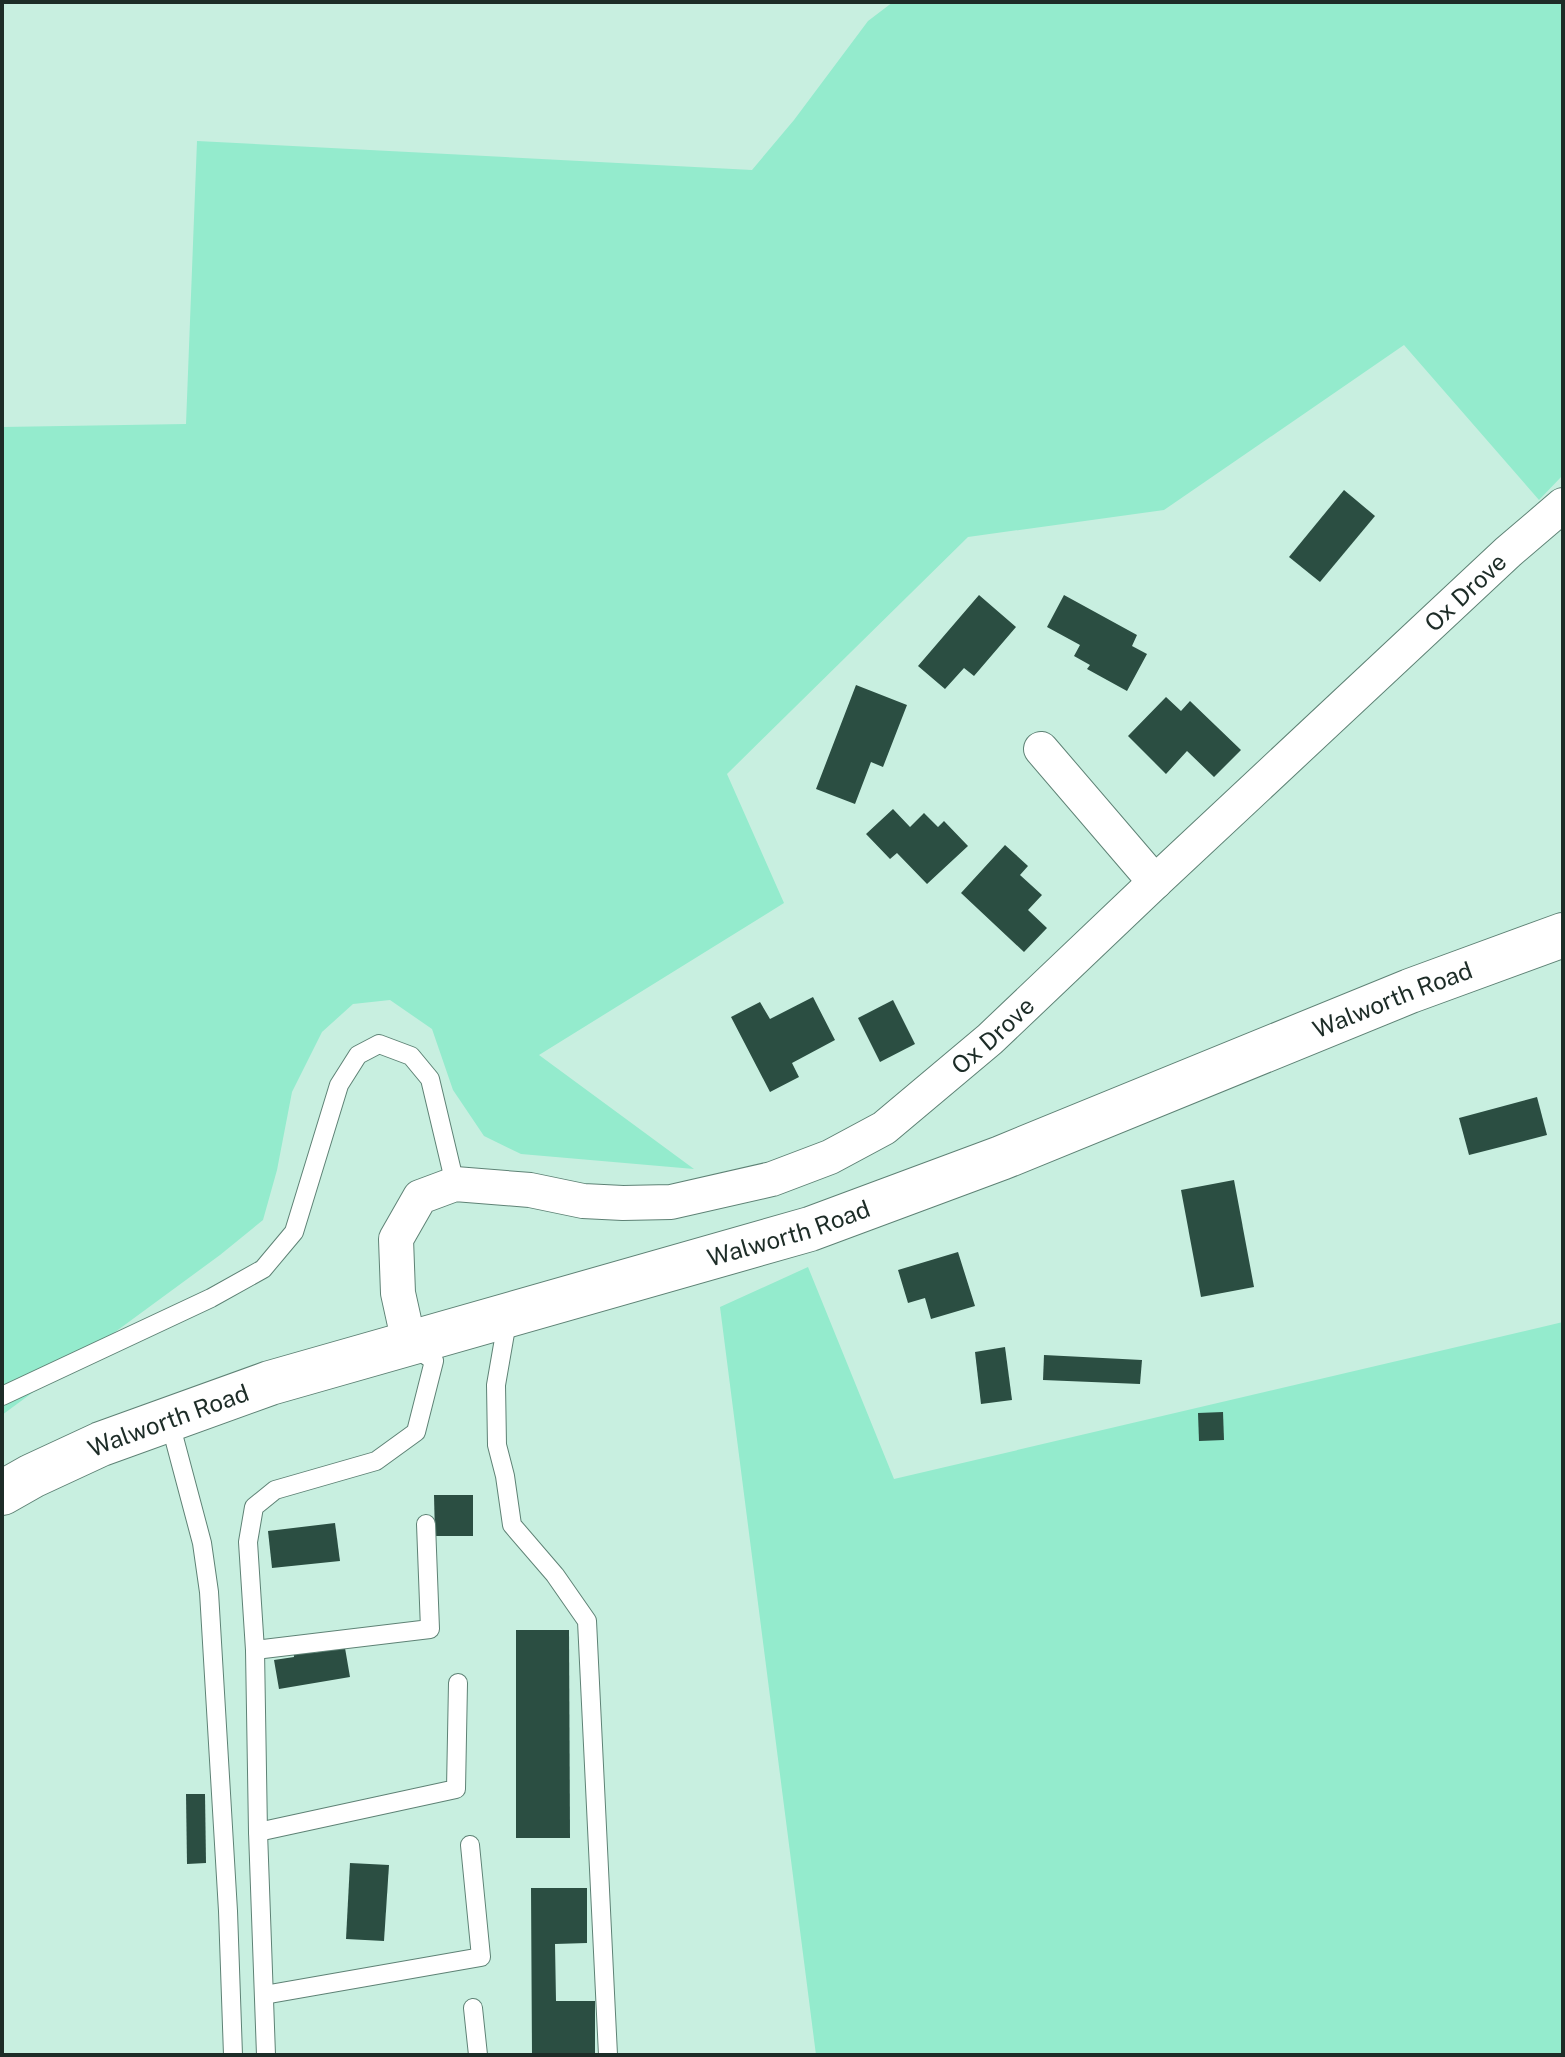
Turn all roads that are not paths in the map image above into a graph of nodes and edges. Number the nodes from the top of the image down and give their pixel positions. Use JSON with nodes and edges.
{"nodes":[{"id":1,"x":1563,"y":505,"type":"edge"},
{"id":2,"x":1041,"y":749,"type":"dead end"},
{"id":3,"x":1155,"y":882,"type":"junction"},
{"id":4,"x":1563,"y":935,"type":"edge"},
{"id":5,"x":455,"y":1184,"type":"junction"},
{"id":6,"x":508,"y":1316,"type":"junction"},
{"id":7,"x":409,"y":1343,"type":"junction"},
{"id":8,"x":2,"y":1396,"type":"edge"},
{"id":9,"x":169,"y":1419,"type":"junction"},
{"id":10,"x":2,"y":1493,"type":"edge"},
{"id":11,"x":426,"y":1524,"type":"dead end"},
{"id":12,"x":255,"y":1650,"type":"junction"},
{"id":13,"x":458,"y":1683,"type":"dead end"},
{"id":14,"x":258,"y":1832,"type":"junction"},
{"id":15,"x":470,"y":1845,"type":"dead end"},
{"id":16,"x":264,"y":1995,"type":"junction"},
{"id":17,"x":473,"y":2008,"type":"dead end"},
{"id":18,"x":233,"y":2055,"type":"edge"},
{"id":19,"x":266,"y":2055,"type":"edge"},
{"id":20,"x":478,"y":2055,"type":"edge"},
{"id":21,"x":608,"y":2055,"type":"edge"}],
"edges":[{"from":1,"to":3,"type":"street","name":"Ox Drove"},
{"from":2,"to":3,"type":"street"},
{"from":3,"to":5,"type":"street","name":"Ox Drove"},
{"from":4,"to":6,"type":"street","name":"Walworth Road"},
{"from":5,"to":7,"type":"street","name":"Ox Drove"},
{"from":5,"to":8,"type":"lane"},
{"from":6,"to":7,"type":"street","name":"Walworth Road"},
{"from":6,"to":21,"type":"lane"},
{"from":7,"to":9,"type":"street","name":"Walworth Road"},
{"from":7,"to":12,"type":"lane"},
{"from":9,"to":10,"type":"street","name":"Walworth Road"},
{"from":9,"to":18,"type":"lane"},
{"from":11,"to":12,"type":"lane"},
{"from":12,"to":14,"type":"lane"},
{"from":13,"to":14,"type":"lane"},
{"from":14,"to":16,"type":"lane"},
{"from":15,"to":16,"type":"lane"},
{"from":16,"to":19,"type":"lane"},
{"from":17,"to":20,"type":"lane"}]}
